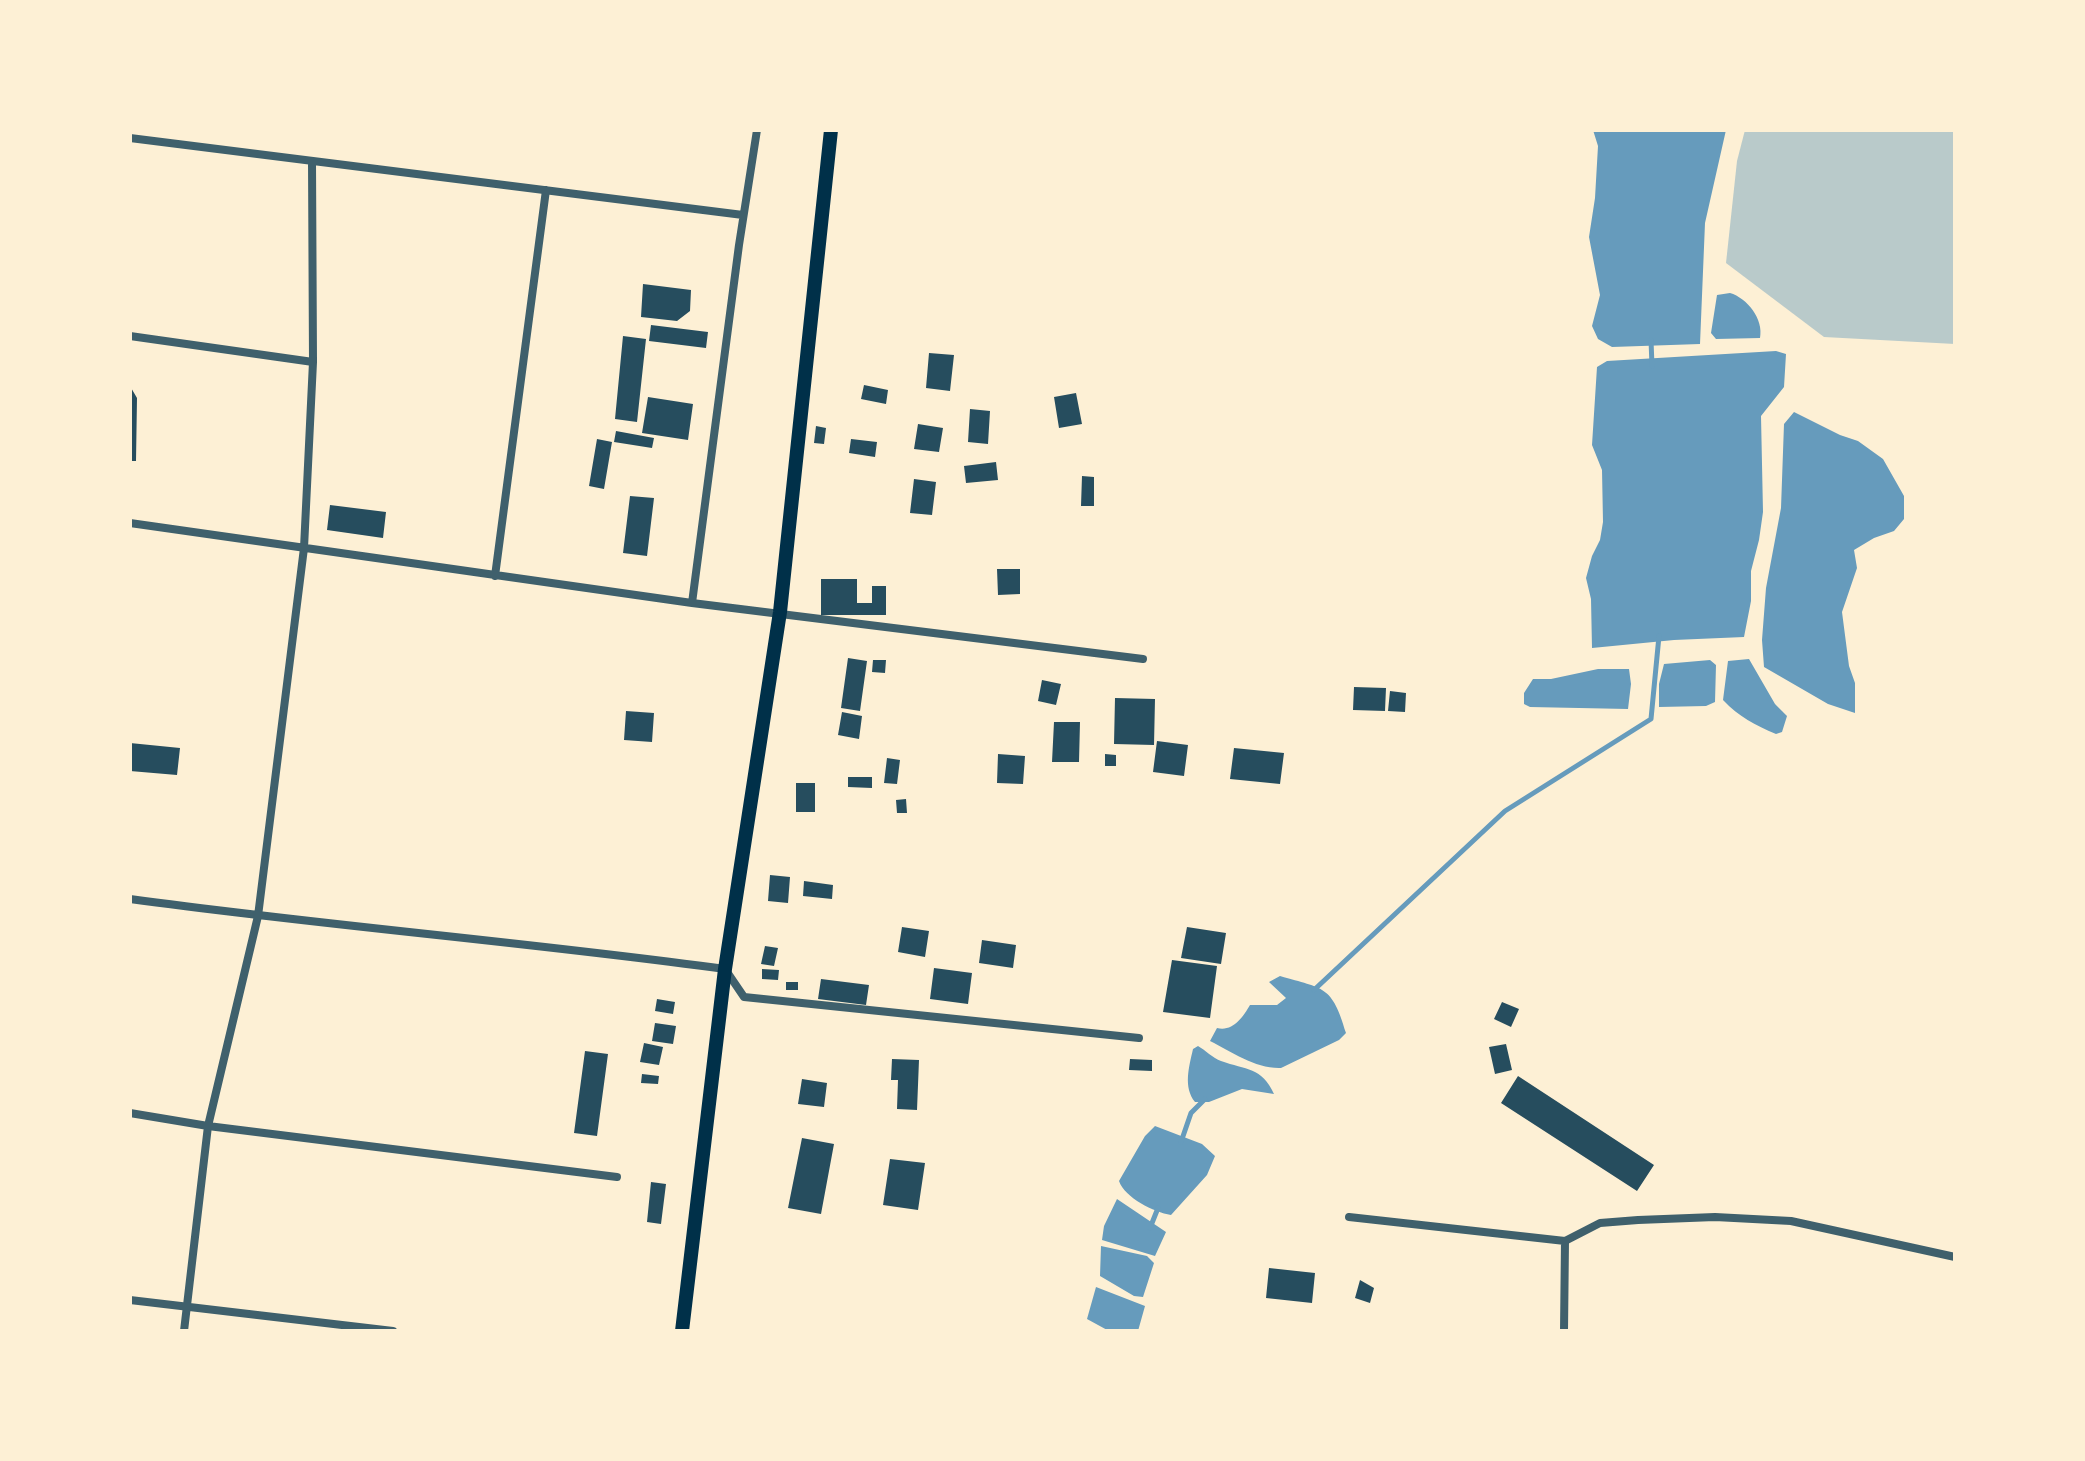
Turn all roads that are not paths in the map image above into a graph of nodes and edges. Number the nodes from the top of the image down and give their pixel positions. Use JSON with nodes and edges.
{"nodes":[{"id":1,"x":757,"y":130,"type":"edge"},
{"id":2,"x":831,"y":130,"type":"edge"},
{"id":3,"x":130,"y":138,"type":"edge"},
{"id":4,"x":312,"y":161,"type":"junction"},
{"id":5,"x":546,"y":190,"type":"junction"},
{"id":6,"x":743,"y":215,"type":"junction"},
{"id":7,"x":130,"y":336,"type":"edge"},
{"id":8,"x":313,"y":362,"type":"junction"},
{"id":9,"x":130,"y":523,"type":"edge"},
{"id":10,"x":304,"y":548,"type":"junction"},
{"id":11,"x":495,"y":576,"type":"junction"},
{"id":12,"x":692,"y":603,"type":"junction"},
{"id":13,"x":780,"y":612,"type":"junction"},
{"id":14,"x":1143,"y":659,"type":"dead end"},
{"id":15,"x":130,"y":899,"type":"edge"},
{"id":16,"x":258,"y":916,"type":"junction"},
{"id":17,"x":725,"y":969,"type":"junction"},
{"id":18,"x":1139,"y":1038,"type":"dead end"},
{"id":19,"x":130,"y":1113,"type":"edge"},
{"id":20,"x":208,"y":1126,"type":"junction"},
{"id":21,"x":617,"y":1177,"type":"dead end"},
{"id":22,"x":1349,"y":1217,"type":"dead end"},
{"id":23,"x":1565,"y":1241,"type":"junction"},
{"id":24,"x":1955,"y":1257,"type":"edge"},
{"id":25,"x":130,"y":1300,"type":"edge"},
{"id":26,"x":187,"y":1307,"type":"junction"},
{"id":27,"x":184,"y":1331,"type":"edge"},
{"id":28,"x":393,"y":1331,"type":"edge"},
{"id":29,"x":682,"y":1331,"type":"edge"},
{"id":30,"x":1564,"y":1331,"type":"edge"}],
"edges":[{"from":1,"to":6,"type":"street"},
{"from":2,"to":13,"type":"main road"},
{"from":3,"to":4,"type":"street"},
{"from":4,"to":5,"type":"street"},
{"from":4,"to":8,"type":"street"},
{"from":5,"to":6,"type":"street"},
{"from":5,"to":11,"type":"street"},
{"from":6,"to":12,"type":"street"},
{"from":7,"to":8,"type":"street"},
{"from":8,"to":10,"type":"street"},
{"from":9,"to":10,"type":"street"},
{"from":10,"to":11,"type":"street"},
{"from":10,"to":16,"type":"street"},
{"from":11,"to":12,"type":"street"},
{"from":12,"to":13,"type":"street"},
{"from":13,"to":14,"type":"street"},
{"from":13,"to":17,"type":"main road"},
{"from":15,"to":16,"type":"street"},
{"from":16,"to":17,"type":"street"},
{"from":16,"to":20,"type":"street"},
{"from":17,"to":18,"type":"street"},
{"from":17,"to":29,"type":"main road"},
{"from":19,"to":20,"type":"street"},
{"from":20,"to":21,"type":"street"},
{"from":20,"to":26,"type":"street"},
{"from":22,"to":23,"type":"street"},
{"from":23,"to":24,"type":"street"},
{"from":23,"to":30,"type":"street"},
{"from":25,"to":26,"type":"street"},
{"from":26,"to":27,"type":"street"},
{"from":26,"to":28,"type":"street"}]}
